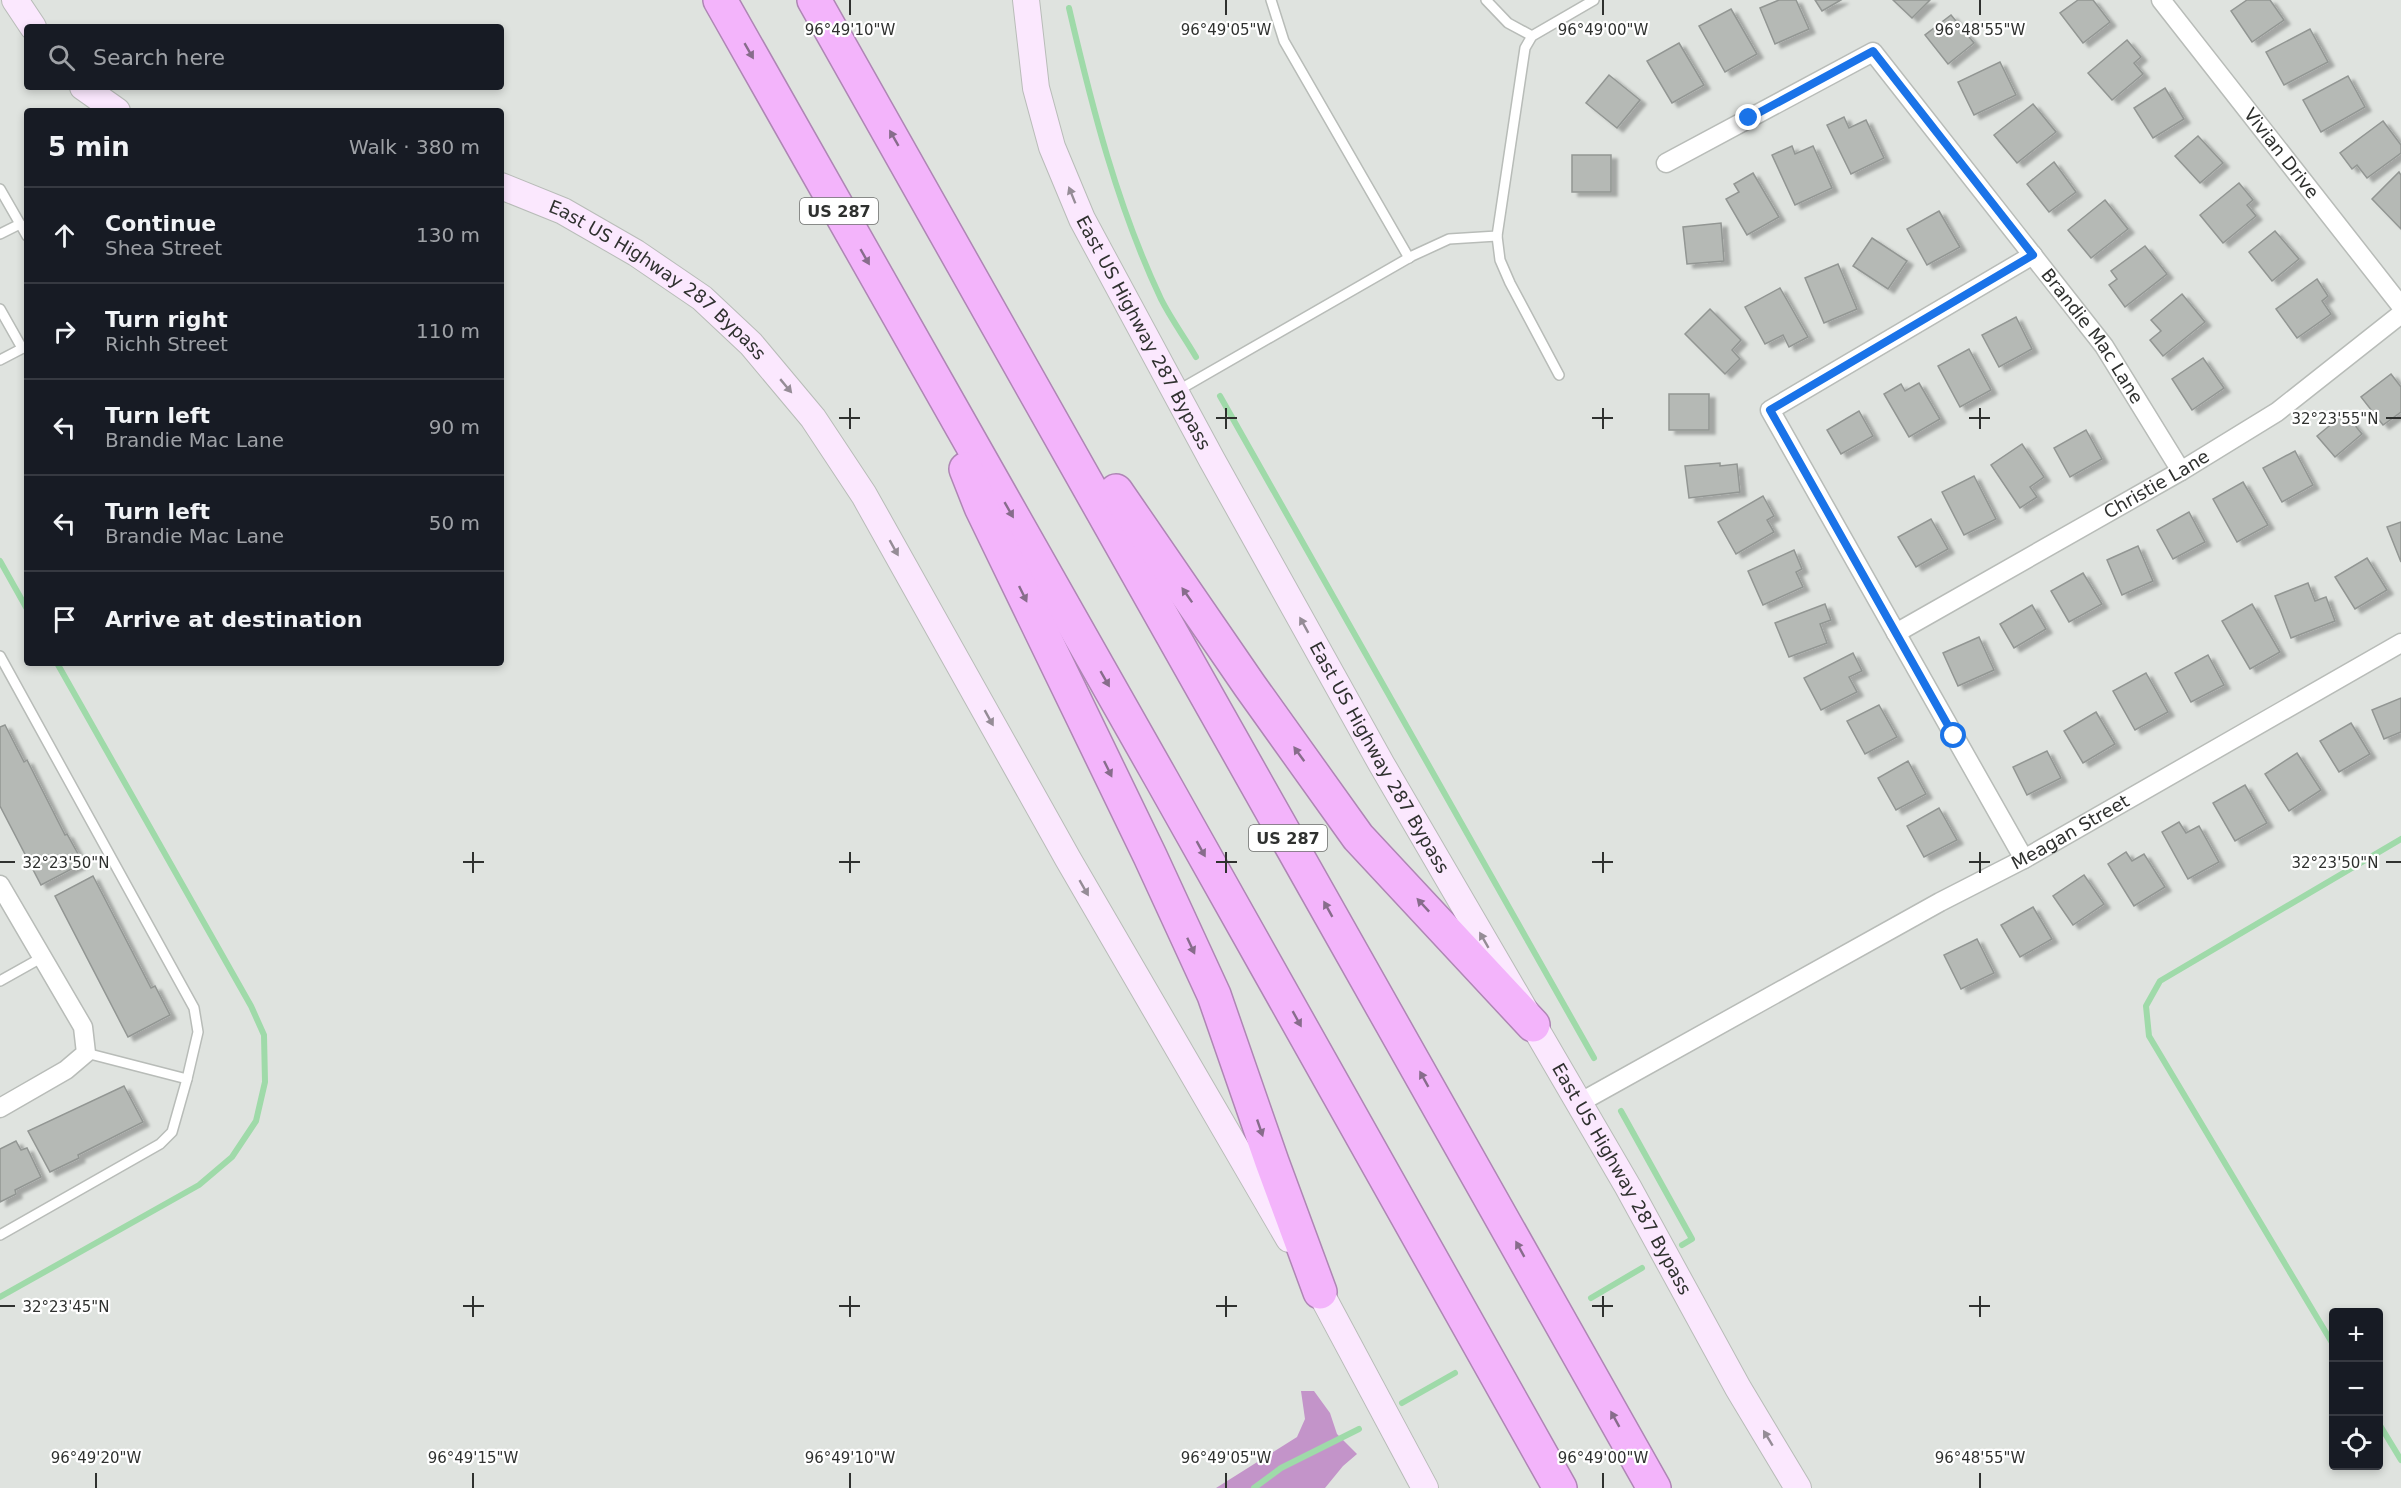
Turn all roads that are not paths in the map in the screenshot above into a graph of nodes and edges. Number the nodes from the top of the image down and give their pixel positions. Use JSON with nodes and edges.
{"nodes":[{"id":1,"x":9,"y":0,"type":"edge"},
{"id":2,"x":15,"y":0,"type":"edge"},
{"id":3,"x":720,"y":0,"type":"edge"},
{"id":4,"x":814,"y":0,"type":"edge"},
{"id":5,"x":1026,"y":0,"type":"edge"},
{"id":6,"x":1271,"y":0,"type":"edge"},
{"id":7,"x":1486,"y":0,"type":"edge"},
{"id":8,"x":1594,"y":0,"type":"edge"},
{"id":9,"x":2161,"y":0,"type":"edge"},
{"id":10,"x":0,"y":5,"type":"edge"},
{"id":11,"x":31,"y":24,"type":"edge"},
{"id":12,"x":1532,"y":36,"type":"junction"},
{"id":13,"x":87,"y":90,"type":"edge"},
{"id":14,"x":113,"y":108,"type":"edge"},
{"id":15,"x":1666,"y":163,"type":"dead end"},
{"id":16,"x":504,"y":187,"type":"edge"},
{"id":17,"x":0,"y":189,"type":"edge"},
{"id":18,"x":923,"y":189,"type":"junction"},
{"id":19,"x":9,"y":204,"type":"junction"},
{"id":20,"x":0,"y":209,"type":"edge"},
{"id":21,"x":20,"y":224,"type":"junction"},
{"id":22,"x":24,"y":231,"type":"edge"},
{"id":23,"x":0,"y":234,"type":"edge"},
{"id":24,"x":1497,"y":236,"type":"junction"},
{"id":25,"x":2033,"y":255,"type":"junction"},
{"id":26,"x":1409,"y":258,"type":"junction"},
{"id":27,"x":2401,"y":306,"type":"edge"},
{"id":28,"x":0,"y":309,"type":"edge"},
{"id":29,"x":2401,"y":314,"type":"edge"},
{"id":30,"x":24,"y":347,"type":"edge"},
{"id":31,"x":0,"y":360,"type":"edge"},
{"id":32,"x":1559,"y":375,"type":"dead end"},
{"id":33,"x":1175,"y":393,"type":"junction"},
{"id":34,"x":959,"y":422,"type":"junction"},
{"id":35,"x":2181,"y":471,"type":"junction"},
{"id":36,"x":1896,"y":633,"type":"junction"},
{"id":37,"x":2401,"y":643,"type":"edge"},
{"id":38,"x":0,"y":656,"type":"edge"},
{"id":39,"x":2024,"y":859,"type":"junction"},
{"id":40,"x":0,"y":885,"type":"edge"},
{"id":41,"x":41,"y":958,"type":"junction"},
{"id":42,"x":0,"y":981,"type":"edge"},
{"id":43,"x":1533,"y":1025,"type":"junction"},
{"id":44,"x":86,"y":1053,"type":"junction"},
{"id":45,"x":187,"y":1079,"type":"junction"},
{"id":46,"x":1579,"y":1103,"type":"junction"},
{"id":47,"x":0,"y":1108,"type":"edge"},
{"id":48,"x":0,"y":1235,"type":"edge"},
{"id":49,"x":1320,"y":1292,"type":"junction"},
{"id":50,"x":1425,"y":1488,"type":"edge"},
{"id":51,"x":1560,"y":1488,"type":"edge"},
{"id":52,"x":1654,"y":1488,"type":"edge"},
{"id":53,"x":1798,"y":1488,"type":"edge"}],
"edges":[{"from":1,"to":10,"type":"main road"},
{"from":2,"to":11,"type":"main road"},
{"from":3,"to":34,"type":"highway","number":"US 287","one_way":true},
{"from":18,"to":4,"type":"highway","number":"US 287","one_way":true},
{"from":33,"to":5,"type":"main road","name":"East US Highway 287 Bypass","one_way":true},
{"from":6,"to":26,"type":"lane"},
{"from":7,"to":12,"type":"lane"},
{"from":8,"to":12,"type":"lane"},
{"from":9,"to":27,"type":"street","name":"Vivian Drive"},
{"from":12,"to":24,"type":"lane"},
{"from":13,"to":14,"type":"main road"},
{"from":15,"to":25,"type":"street","name":"Brandie Mac Lane"},
{"from":16,"to":49,"type":"main road","name":"East US Highway 287 Bypass","one_way":true},
{"from":17,"to":19,"type":"lane"},
{"from":43,"to":18,"type":"highway","one_way":true},
{"from":52,"to":18,"type":"highway","number":"US 287","one_way":true},
{"from":19,"to":20,"type":"lane"},
{"from":19,"to":21,"type":"lane"},
{"from":21,"to":22,"type":"lane"},
{"from":21,"to":23,"type":"lane"},
{"from":24,"to":26,"type":"lane"},
{"from":24,"to":32,"type":"lane"},
{"from":25,"to":35,"type":"street","name":"Brandie Mac Lane"},
{"from":25,"to":36,"type":"street"},
{"from":26,"to":33,"type":"lane"},
{"from":28,"to":30,"type":"lane"},
{"from":29,"to":35,"type":"street","name":"Christie Lane"},
{"from":30,"to":31,"type":"lane"},
{"from":43,"to":33,"type":"main road","name":"East US Highway 287 Bypass","one_way":true},
{"from":34,"to":49,"type":"highway","one_way":true},
{"from":34,"to":51,"type":"highway","number":"US 287","one_way":true},
{"from":35,"to":36,"type":"street","name":"Christie Lane"},
{"from":36,"to":39,"type":"street"},
{"from":37,"to":39,"type":"street","name":"Meagan Street"},
{"from":38,"to":45,"type":"lane"},
{"from":39,"to":46,"type":"street","name":"Meagan Street"},
{"from":40,"to":41,"type":"street"},
{"from":41,"to":42,"type":"lane"},
{"from":41,"to":44,"type":"street"},
{"from":43,"to":46,"type":"main road","name":"East US Highway 287 Bypass"},
{"from":44,"to":45,"type":"lane"},
{"from":44,"to":47,"type":"street"},
{"from":45,"to":48,"type":"lane"},
{"from":53,"to":46,"type":"main road","name":"East US Highway 287 Bypass","one_way":true},
{"from":49,"to":50,"type":"main road","name":"East US Highway 287 Bypass"}]}
